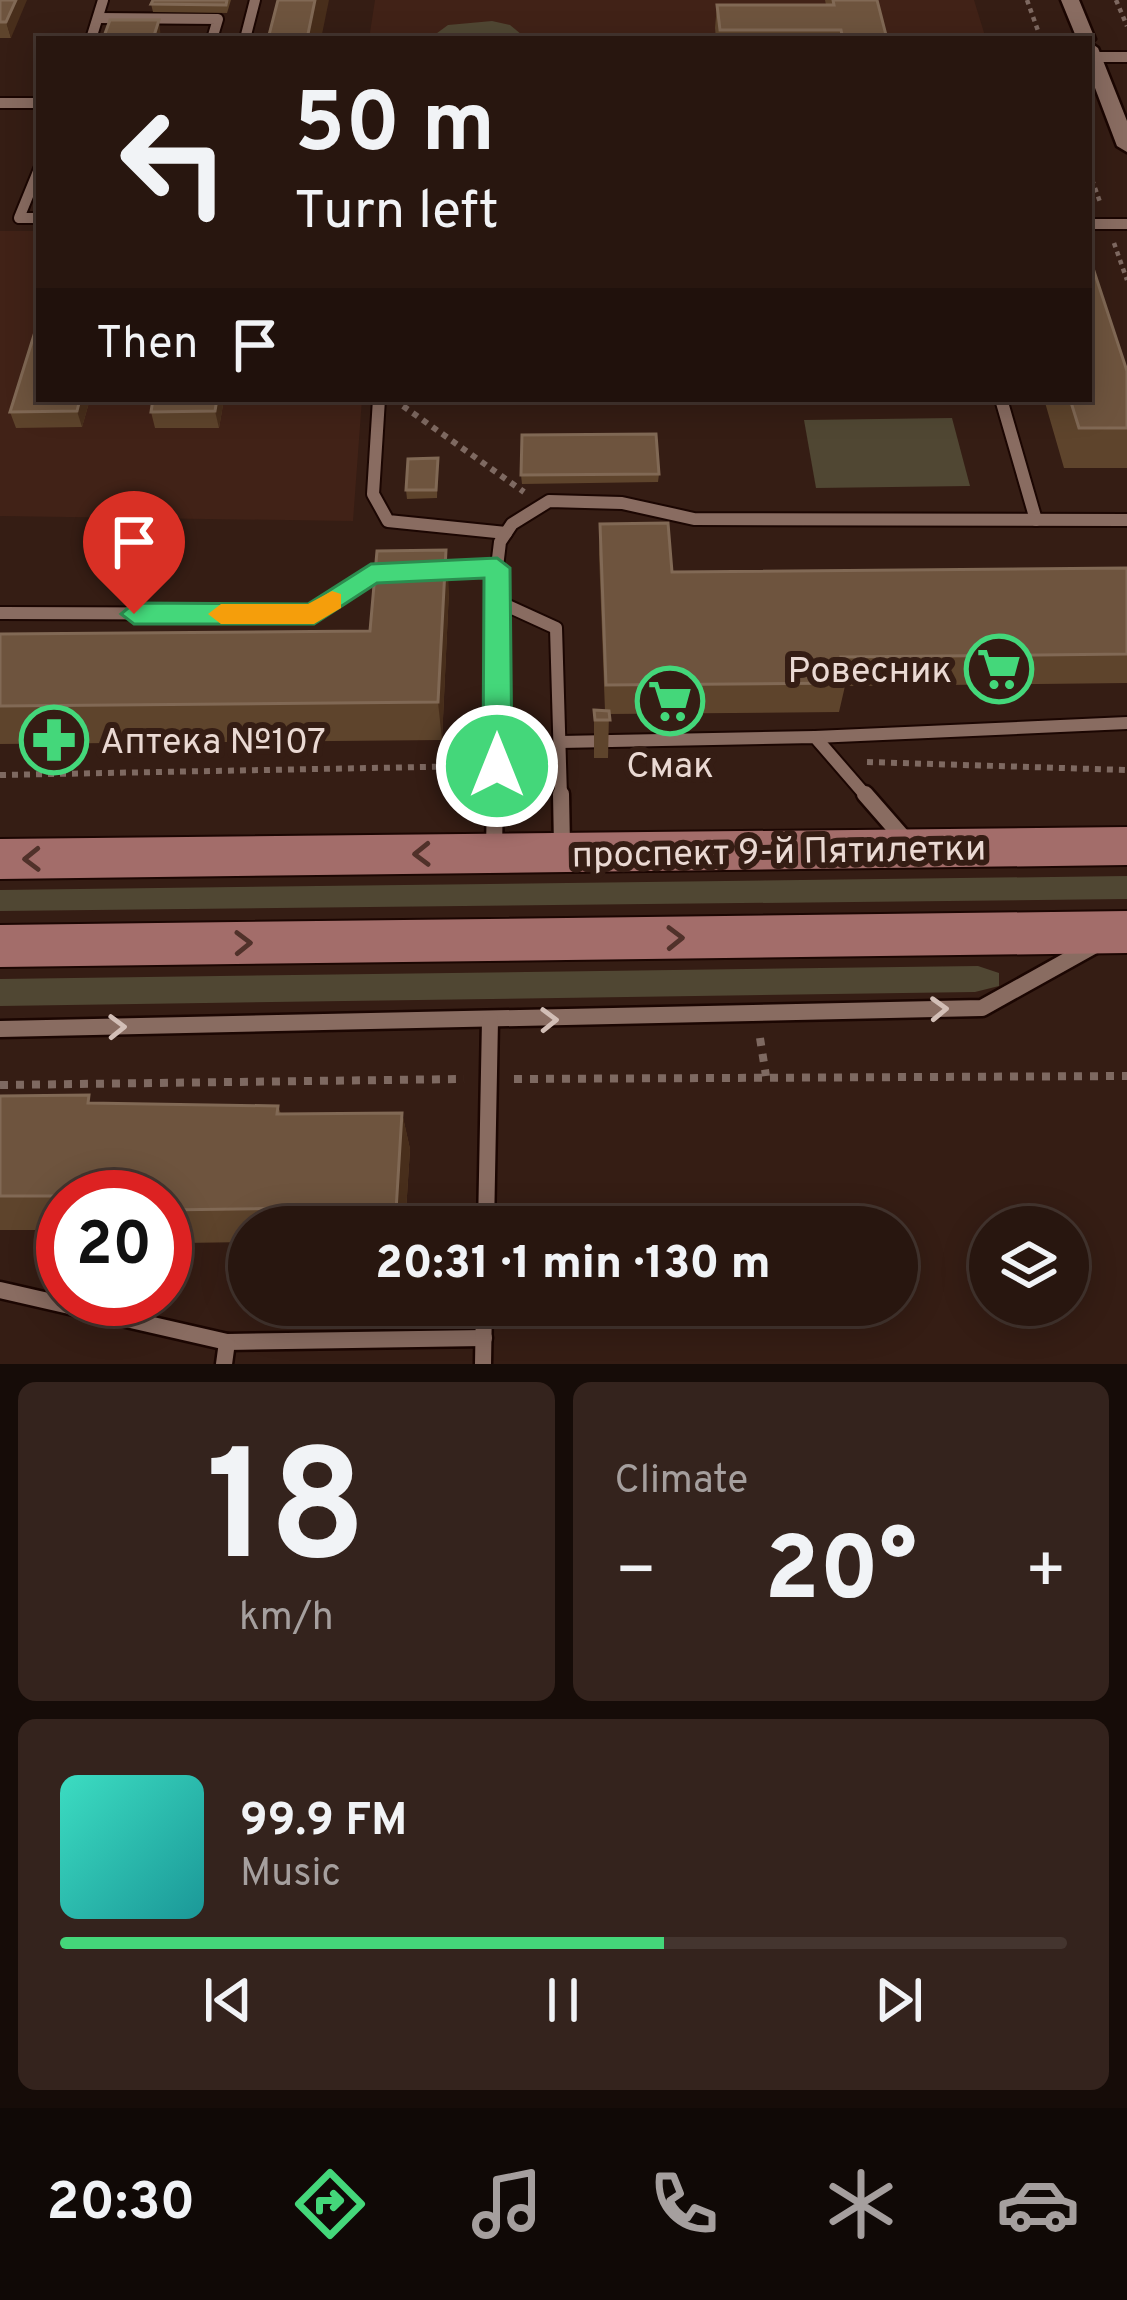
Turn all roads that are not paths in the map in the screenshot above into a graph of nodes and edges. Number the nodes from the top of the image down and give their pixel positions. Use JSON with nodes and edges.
{"nodes":[{"id":1,"x":103,"y":0,"type":"edge"},
{"id":2,"x":255,"y":0,"type":"edge"},
{"id":3,"x":1070,"y":0,"type":"edge"},
{"id":4,"x":98,"y":18,"type":"junction"},
{"id":5,"x":92,"y":36,"type":"edge"},
{"id":6,"x":213,"y":36,"type":"edge"},
{"id":7,"x":246,"y":36,"type":"edge"},
{"id":8,"x":1084,"y":36,"type":"edge"},
{"id":9,"x":1092,"y":49,"type":"edge"},
{"id":10,"x":1092,"y":56,"type":"edge"},
{"id":11,"x":1127,"y":57,"type":"edge"},
{"id":12,"x":0,"y":103,"type":"edge"},
{"id":13,"x":36,"y":104,"type":"edge"},
{"id":14,"x":1127,"y":146,"type":"edge"},
{"id":15,"x":36,"y":177,"type":"edge"},
{"id":16,"x":36,"y":218,"type":"edge"},
{"id":17,"x":1092,"y":224,"type":"edge"},
{"id":18,"x":1127,"y":224,"type":"edge"},
{"id":19,"x":379,"y":402,"type":"edge"},
{"id":20,"x":1002,"y":402,"type":"edge"},
{"id":21,"x":1036,"y":520,"type":"junction"},
{"id":22,"x":1127,"y":520,"type":"edge"},
{"id":23,"x":506,"y":532,"type":"junction"},
{"id":24,"x":497,"y":568,"type":"junction"},
{"id":25,"x":497,"y":601,"type":"junction"},
{"id":26,"x":0,"y":613,"type":"edge"},
{"id":27,"x":1127,"y":723,"type":"edge"},
{"id":28,"x":815,"y":737,"type":"junction"},
{"id":29,"x":560,"y":742,"type":"junction"},
{"id":30,"x":1127,"y":846,"type":"edge"},
{"id":31,"x":914,"y":849,"type":"junction"},
{"id":32,"x":494,"y":853,"type":"junction"},
{"id":33,"x":562,"y":853,"type":"junction"},
{"id":34,"x":0,"y":860,"type":"edge"},
{"id":35,"x":1123,"y":932,"type":"edge"},
{"id":36,"x":0,"y":946,"type":"edge"},
{"id":37,"x":490,"y":1020,"type":"junction"},
{"id":38,"x":0,"y":1029,"type":"edge"},
{"id":39,"x":487,"y":1206,"type":"edge"},
{"id":40,"x":0,"y":1289,"type":"edge"},
{"id":41,"x":484,"y":1326,"type":"edge"},
{"id":42,"x":484,"y":1338,"type":"junction"},
{"id":43,"x":227,"y":1342,"type":"junction"},
{"id":44,"x":224,"y":1364,"type":"edge"},
{"id":45,"x":483,"y":1364,"type":"edge"}],
"edges":[{"from":1,"to":4,"type":"lane"},
{"from":2,"to":7,"type":"lane"},
{"from":3,"to":8,"type":"street"},
{"from":4,"to":5,"type":"lane"},
{"from":4,"to":6,"type":"lane"},
{"from":9,"to":11,"type":"lane"},
{"from":10,"to":14,"type":"street"},
{"from":12,"to":13,"type":"lane"},
{"from":15,"to":16,"type":"lane"},
{"from":17,"to":18,"type":"lane"},
{"from":19,"to":23,"type":"lane"},
{"from":20,"to":21,"type":"lane"},
{"from":21,"to":22,"type":"lane"},
{"from":21,"to":23,"type":"lane"},
{"from":23,"to":24,"type":"lane"},
{"from":24,"to":25,"type":"lane"},
{"from":24,"to":26,"type":"lane"},
{"from":25,"to":29,"type":"lane"},
{"from":25,"to":32,"type":"lane"},
{"from":27,"to":28,"type":"lane"},
{"from":28,"to":29,"type":"lane"},
{"from":28,"to":31,"type":"lane"},
{"from":29,"to":33,"type":"lane"},
{"from":30,"to":31,"type":"main road","name":"проспект 9-й Пятилетки"},
{"from":31,"to":33,"type":"main road","name":"проспект 9-й Пятилетки"},
{"from":32,"to":33,"type":"main road","name":"проспект 9-й Пятилетки"},
{"from":32,"to":34,"type":"main road","name":"проспект 9-й Пятилетки","one_way":true},
{"from":36,"to":35,"type":"main road","one_way":true},
{"from":37,"to":35,"type":"lane","one_way":true},
{"from":38,"to":37,"type":"lane","one_way":true},
{"from":37,"to":39,"type":"lane"},
{"from":40,"to":43,"type":"lane"},
{"from":41,"to":42,"type":"lane"},
{"from":42,"to":43,"type":"lane"},
{"from":42,"to":45,"type":"lane"},
{"from":43,"to":44,"type":"lane"}]}
